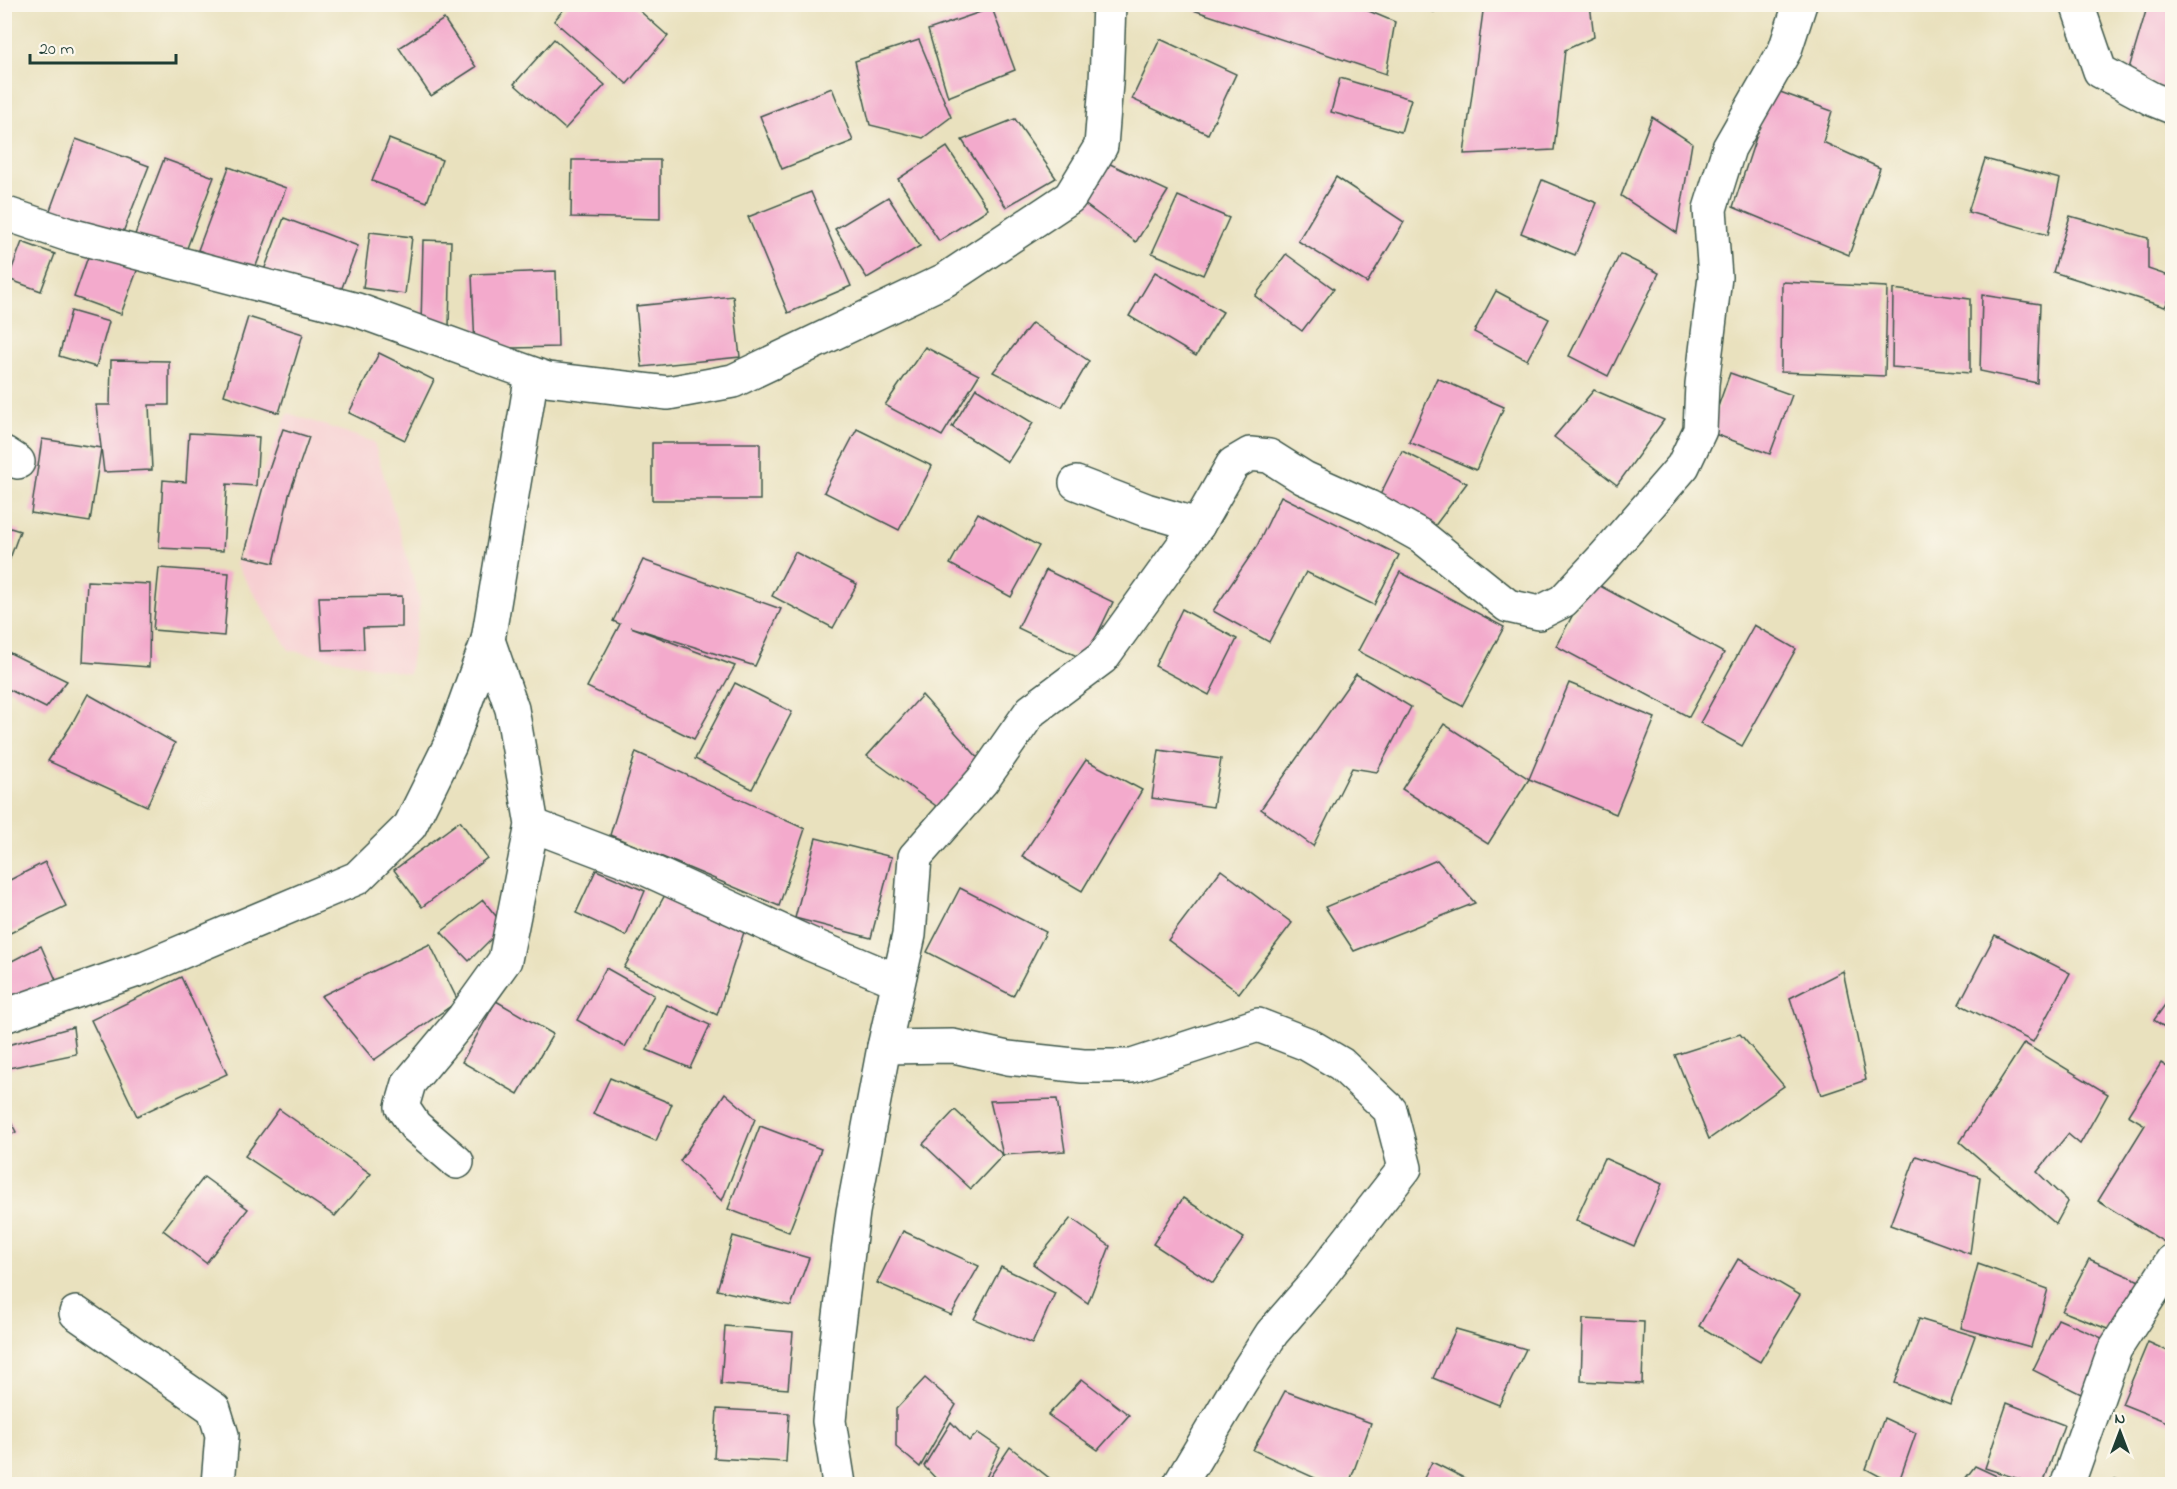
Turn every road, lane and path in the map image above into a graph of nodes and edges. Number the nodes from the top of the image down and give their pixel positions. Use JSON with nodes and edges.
{"nodes":[{"id":1,"x":1109,"y":4,"type":"edge"},
{"id":2,"x":1800,"y":4,"type":"edge"},
{"id":3,"x":2078,"y":4,"type":"edge"},
{"id":4,"x":2172,"y":107,"type":"edge"},
{"id":5,"x":4,"y":213,"type":"edge"},
{"id":6,"x":532,"y":374,"type":"junction"},
{"id":7,"x":1076,"y":483,"type":"dead end"},
{"id":8,"x":1198,"y":525,"type":"junction"},
{"id":9,"x":488,"y":640,"type":"junction"},
{"id":10,"x":532,"y":825,"type":"junction"},
{"id":11,"x":898,"y":981,"type":"junction"},
{"id":12,"x":4,"y":1016,"type":"edge"},
{"id":13,"x":884,"y":1047,"type":"junction"},
{"id":14,"x":457,"y":1162,"type":"dead end"},
{"id":15,"x":2172,"y":1261,"type":"edge"},
{"id":16,"x":76,"y":1313,"type":"dead end"},
{"id":17,"x":218,"y":1485,"type":"edge"},
{"id":18,"x":839,"y":1485,"type":"edge"},
{"id":19,"x":1180,"y":1485,"type":"edge"},
{"id":20,"x":2069,"y":1485,"type":"edge"}],
"edges":[{"from":1,"to":6,"type":"street"},
{"from":2,"to":8,"type":"street"},
{"from":3,"to":4,"type":"street"},
{"from":5,"to":6,"type":"street"},
{"from":6,"to":9,"type":"street"},
{"from":7,"to":8,"type":"street"},
{"from":8,"to":11,"type":"street"},
{"from":9,"to":10,"type":"street"},
{"from":9,"to":12,"type":"street"},
{"from":10,"to":11,"type":"street"},
{"from":10,"to":14,"type":"street"},
{"from":11,"to":13,"type":"street"},
{"from":13,"to":18,"type":"street"},
{"from":13,"to":19,"type":"street"},
{"from":15,"to":20,"type":"street"},
{"from":16,"to":17,"type":"street"}]}
